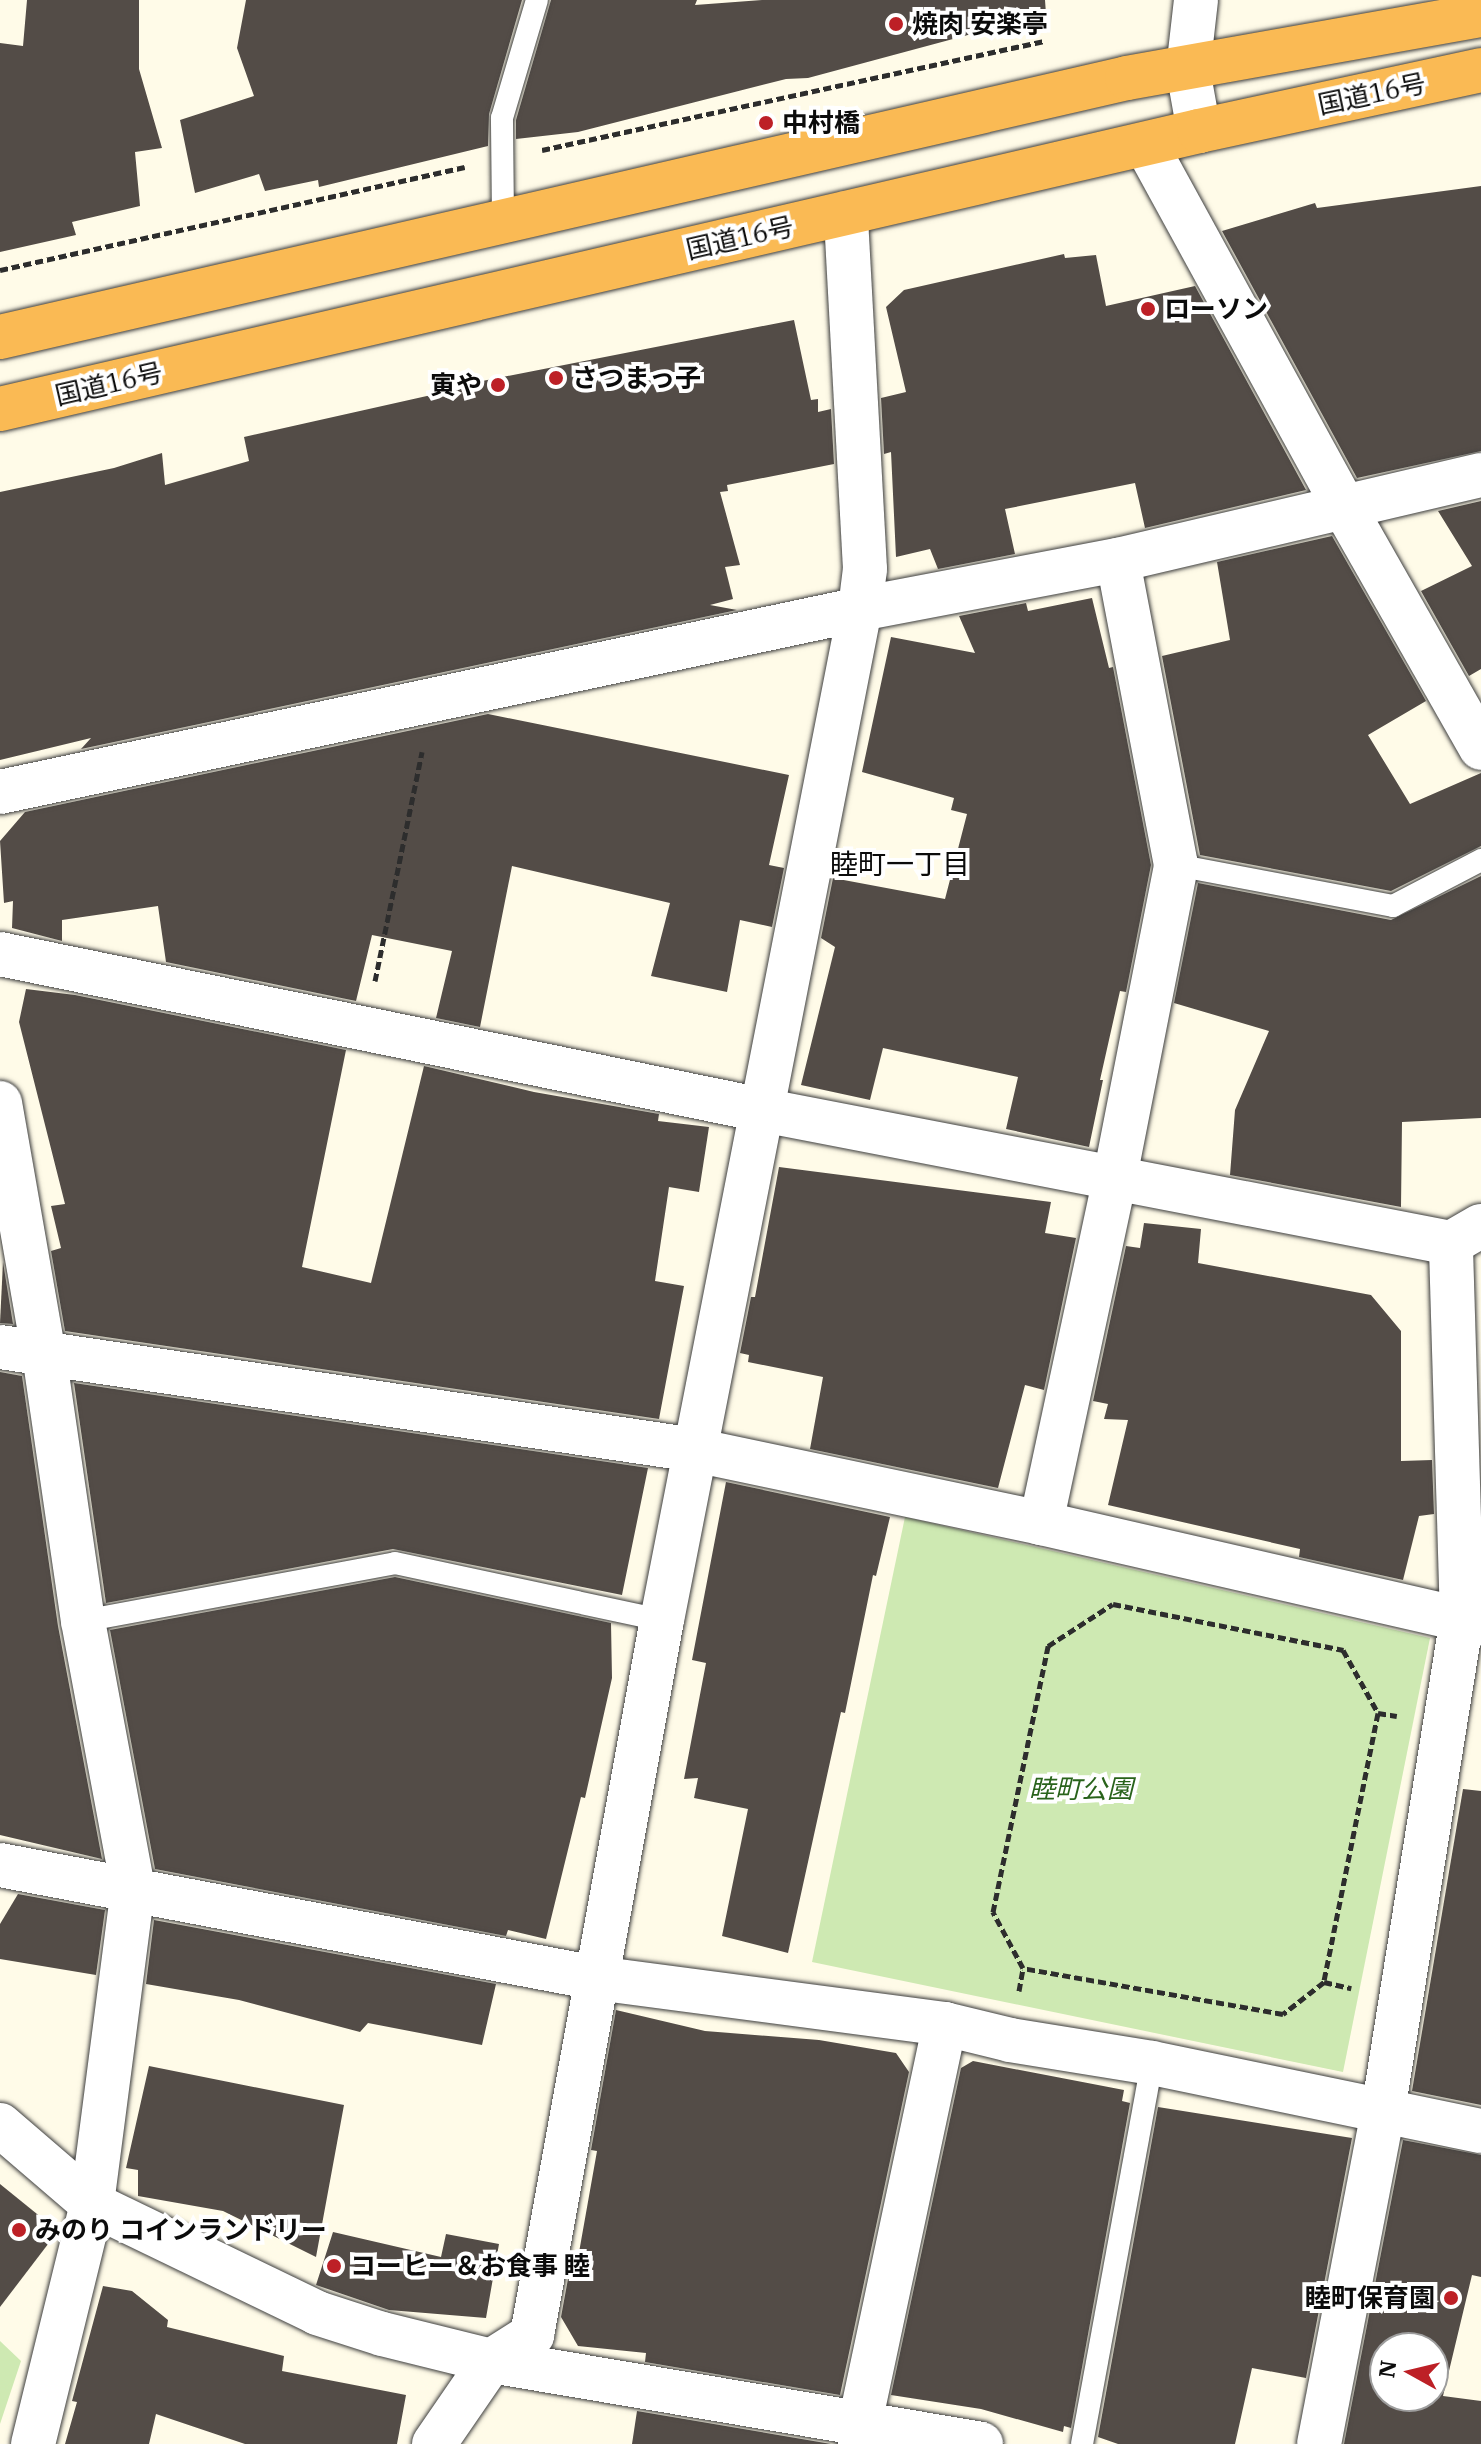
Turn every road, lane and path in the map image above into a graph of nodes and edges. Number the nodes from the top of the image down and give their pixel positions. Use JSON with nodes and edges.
{"nodes":[{"id":1,"x":537,"y":0,"type":"edge"},
{"id":2,"x":1196,"y":0,"type":"edge"},
{"id":3,"x":1481,"y":15,"type":"edge"},
{"id":4,"x":1055,"y":39,"type":"dead end"},
{"id":5,"x":1188,"y":70,"type":"junction"},
{"id":6,"x":1481,"y":70,"type":"edge"},
{"id":7,"x":1199,"y":131,"type":"junction"},
{"id":8,"x":1146,"y":145,"type":"junction"},
{"id":9,"x":502,"y":159,"type":"junction"},
{"id":10,"x":846,"y":214,"type":"junction"},
{"id":11,"x":503,"y":219,"type":"junction"},
{"id":12,"x":0,"y":270,"type":"edge"},
{"id":13,"x":0,"y":337,"type":"edge"},
{"id":14,"x":0,"y":409,"type":"edge"},
{"id":15,"x":1481,"y":475,"type":"edge"},
{"id":16,"x":1344,"y":507,"type":"junction"},
{"id":17,"x":1118,"y":560,"type":"junction"},
{"id":18,"x":860,"y":609,"type":"junction"},
{"id":19,"x":432,"y":701,"type":"junction"},
{"id":20,"x":1481,"y":748,"type":"edge"},
{"id":21,"x":0,"y":792,"type":"edge"},
{"id":22,"x":1481,"y":860,"type":"edge"},
{"id":23,"x":1176,"y":865,"type":"junction"},
{"id":24,"x":0,"y":954,"type":"edge"},
{"id":25,"x":365,"y":1029,"type":"junction"},
{"id":26,"x":0,"y":1103,"type":"edge"},
{"id":27,"x":762,"y":1110,"type":"junction"},
{"id":28,"x":1115,"y":1177,"type":"junction"},
{"id":29,"x":1466,"y":1235,"type":"edge"},
{"id":30,"x":0,"y":1347,"type":"edge"},
{"id":31,"x":44,"y":1354,"type":"junction"},
{"id":32,"x":695,"y":1450,"type":"junction"},
{"id":33,"x":1041,"y":1523,"type":"junction"},
{"id":34,"x":662,"y":1620,"type":"junction"},
{"id":35,"x":83,"y":1621,"type":"junction"},
{"id":36,"x":1472,"y":1621,"type":"edge"},
{"id":37,"x":0,"y":1865,"type":"edge"},
{"id":38,"x":133,"y":1888,"type":"junction"},
{"id":39,"x":596,"y":1978,"type":"junction"},
{"id":40,"x":1283,"y":2014,"type":"joint"},
{"id":41,"x":945,"y":2024,"type":"junction"},
{"id":42,"x":1152,"y":2063,"type":"junction"},
{"id":43,"x":1383,"y":2111,"type":"junction"},
{"id":44,"x":0,"y":2125,"type":"edge"},
{"id":45,"x":1481,"y":2131,"type":"edge"},
{"id":46,"x":92,"y":2204,"type":"junction"},
{"id":47,"x":491,"y":2361,"type":"junction"},
{"id":48,"x":860,"y":2434,"type":"edge"},
{"id":49,"x":33,"y":2444,"type":"edge"},
{"id":50,"x":434,"y":2444,"type":"edge"},
{"id":51,"x":981,"y":2444,"type":"edge"},
{"id":52,"x":1082,"y":2444,"type":"edge"},
{"id":53,"x":1319,"y":2444,"type":"edge"}],
"edges":[{"from":1,"to":9,"type":"lane"},
{"from":2,"to":5,"type":"street"},
{"from":3,"to":5,"type":"highway"},
{"from":4,"to":9,"type":"path"},
{"from":5,"to":7,"type":"street"},
{"from":5,"to":11,"type":"highway"},
{"from":6,"to":7,"type":"highway","name":"国道16号"},
{"from":7,"to":8,"type":"highway","name":"国道16号"},
{"from":8,"to":10,"type":"highway","name":"国道16号"},
{"from":8,"to":16,"type":"street"},
{"from":9,"to":11,"type":"lane"},
{"from":9,"to":12,"type":"path"},
{"from":10,"to":14,"type":"highway","name":"国道16号"},
{"from":10,"to":18,"type":"street"},
{"from":11,"to":13,"type":"highway"},
{"from":15,"to":16,"type":"street"},
{"from":16,"to":17,"type":"street"},
{"from":16,"to":20,"type":"street"},
{"from":17,"to":18,"type":"street"},
{"from":17,"to":23,"type":"street"},
{"from":18,"to":19,"type":"street"},
{"from":18,"to":27,"type":"street"},
{"from":19,"to":21,"type":"street"},
{"from":19,"to":25,"type":"path"},
{"from":22,"to":23,"type":"lane"},
{"from":23,"to":28,"type":"street"},
{"from":24,"to":25,"type":"street"},
{"from":25,"to":27,"type":"street"},
{"from":26,"to":31,"type":"street"},
{"from":27,"to":28,"type":"street"},
{"from":27,"to":32,"type":"street"},
{"from":28,"to":29,"type":"street"},
{"from":28,"to":33,"type":"street"},
{"from":29,"to":36,"type":"street"},
{"from":30,"to":31,"type":"street"},
{"from":31,"to":32,"type":"street"},
{"from":31,"to":35,"type":"street"},
{"from":32,"to":33,"type":"street"},
{"from":32,"to":34,"type":"street"},
{"from":33,"to":36,"type":"street"},
{"from":34,"to":35,"type":"lane"},
{"from":34,"to":39,"type":"street"},
{"from":35,"to":38,"type":"street"},
{"from":36,"to":43,"type":"street"},
{"from":37,"to":38,"type":"street"},
{"from":38,"to":39,"type":"street"},
{"from":38,"to":46,"type":"street"},
{"from":39,"to":41,"type":"street"},
{"from":39,"to":47,"type":"street"},
{"from":40,"to":40,"type":"path"},
{"from":41,"to":42,"type":"street"},
{"from":41,"to":48,"type":"street"},
{"from":42,"to":43,"type":"street"},
{"from":42,"to":52,"type":"lane"},
{"from":43,"to":45,"type":"street"},
{"from":43,"to":53,"type":"street"},
{"from":44,"to":46,"type":"street"},
{"from":46,"to":47,"type":"street"},
{"from":46,"to":49,"type":"street"},
{"from":47,"to":48,"type":"street"},
{"from":47,"to":50,"type":"street"},
{"from":48,"to":51,"type":"street"}]}
